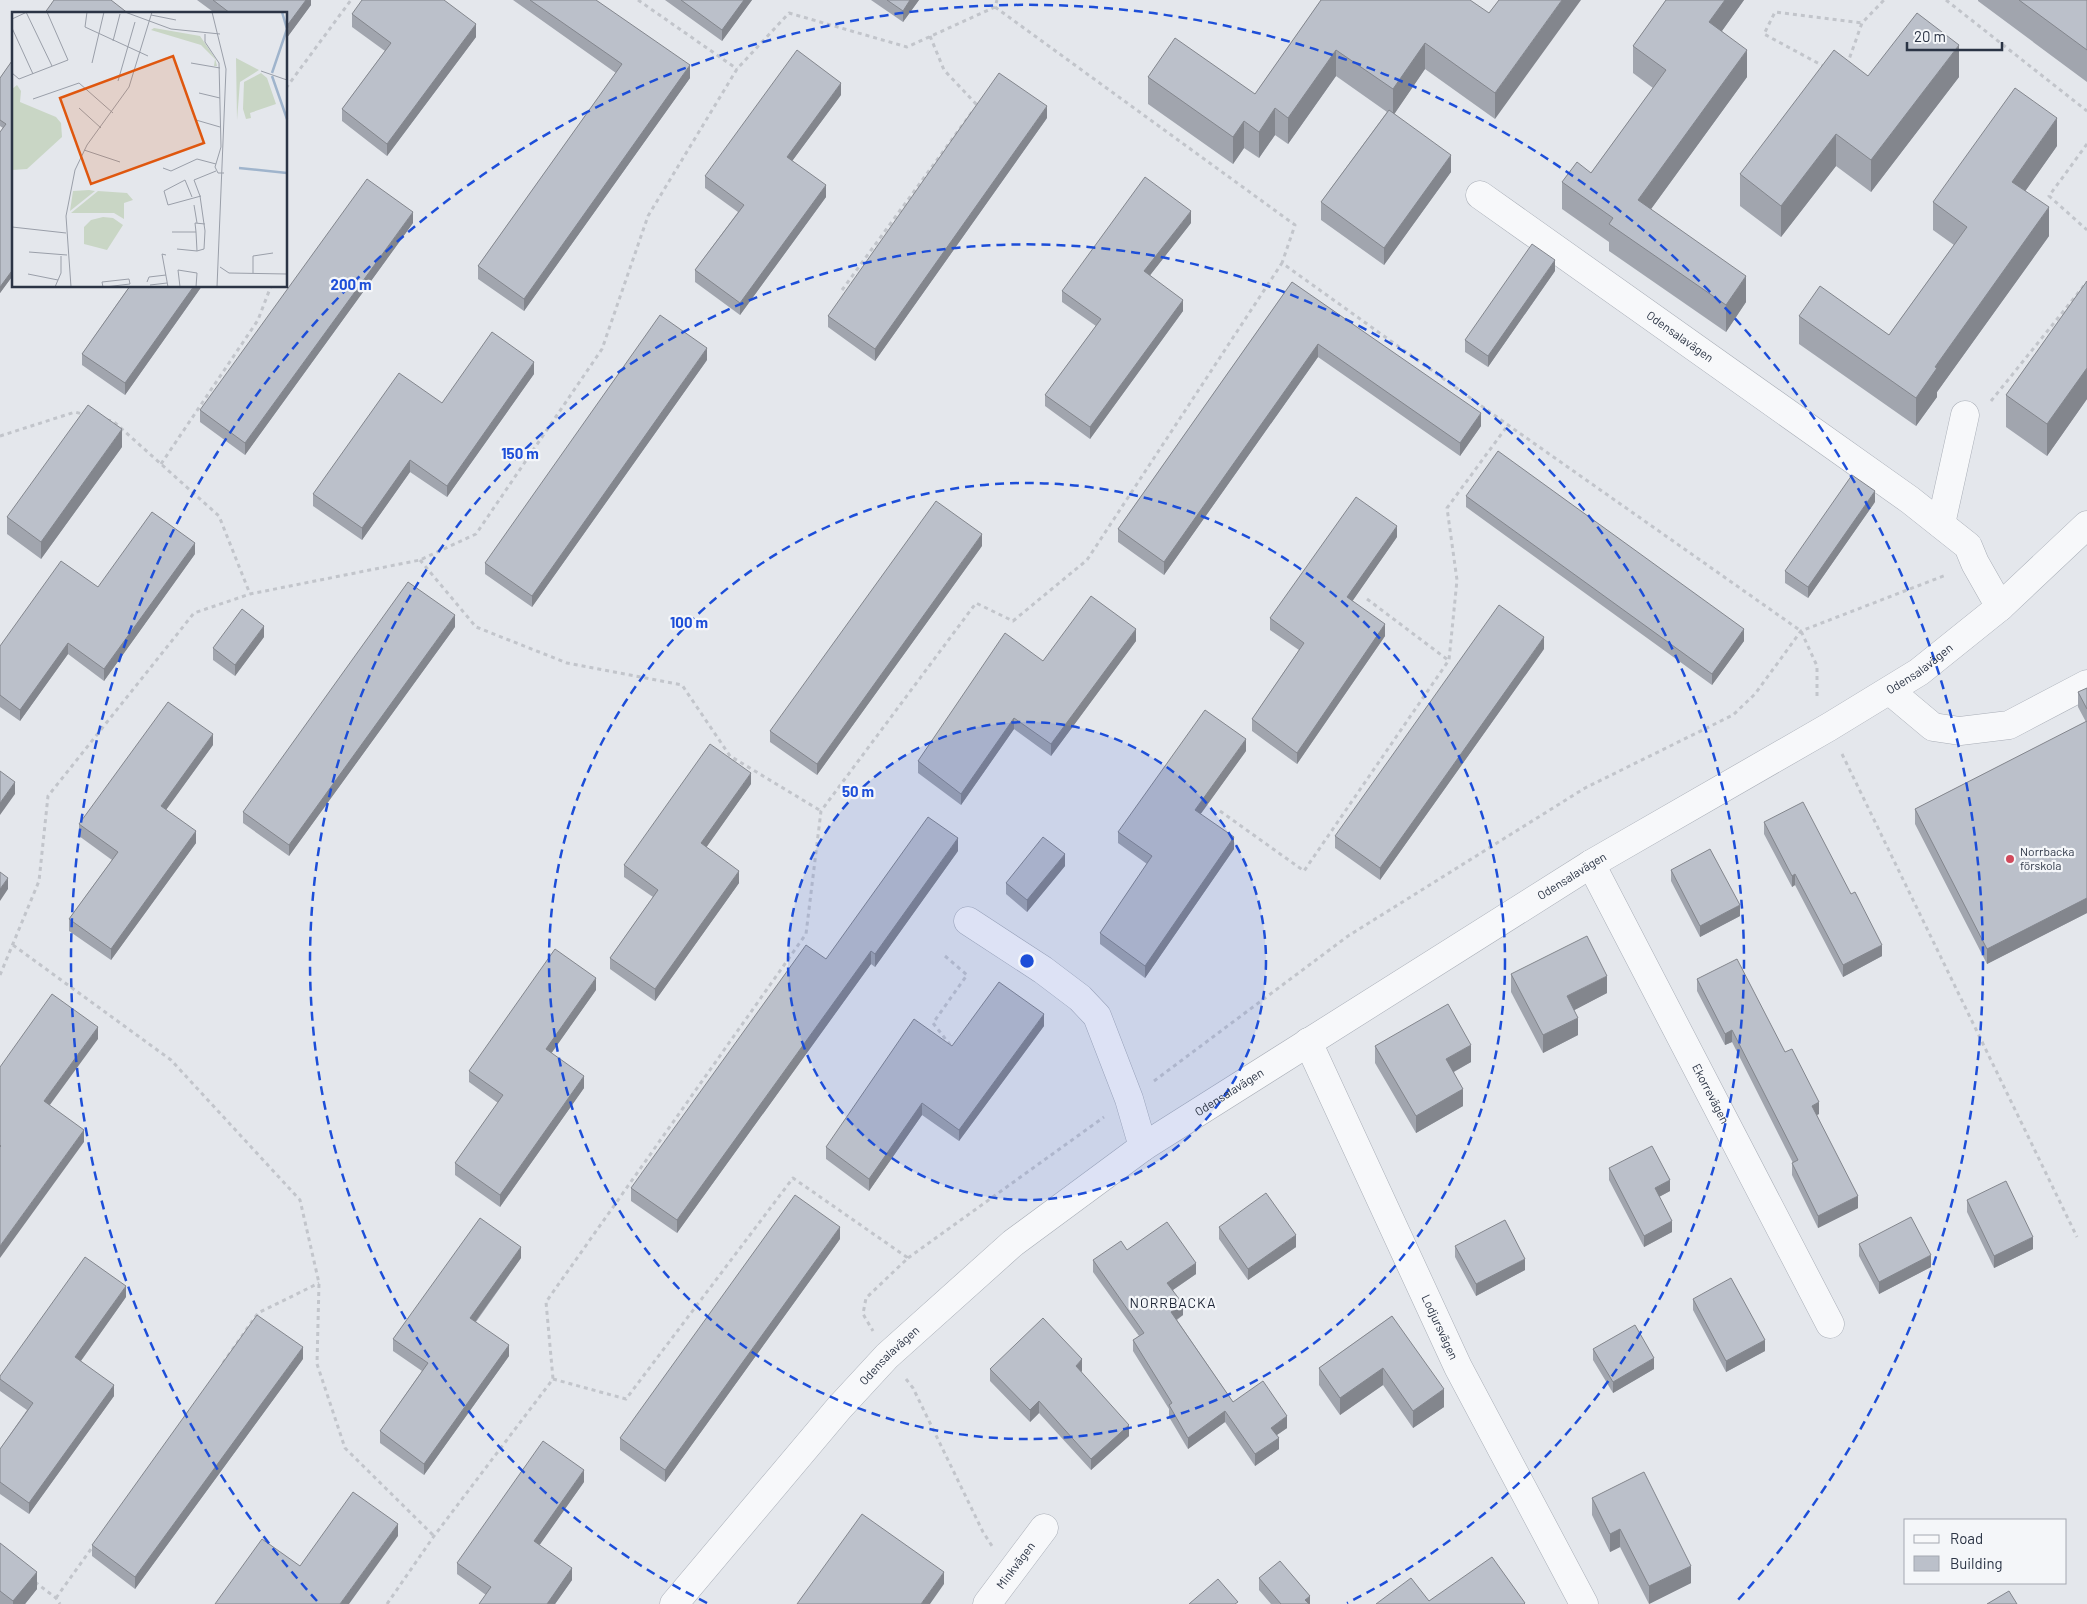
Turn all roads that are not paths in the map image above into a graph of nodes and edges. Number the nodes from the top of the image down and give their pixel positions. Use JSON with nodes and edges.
{"nodes":[{"id":1,"x":1480,"y":195,"type":"dead end"},
{"id":2,"x":1965,"y":415,"type":"dead end"},
{"id":3,"x":1941,"y":524,"type":"junction"},
{"id":4,"x":2087,"y":525,"type":"edge"},
{"id":5,"x":2000,"y":607,"type":"junction"},
{"id":6,"x":2087,"y":684,"type":"edge"},
{"id":7,"x":1890,"y":691,"type":"junction"},
{"id":8,"x":1591,"y":864,"type":"junction"},
{"id":9,"x":968,"y":921,"type":"dead end"},
{"id":10,"x":1308,"y":1042,"type":"junction"},
{"id":11,"x":1143,"y":1147,"type":"junction"},
{"id":12,"x":1830,"y":1324,"type":"dead end"},
{"id":13,"x":1044,"y":1528,"type":"dead end"},
{"id":14,"x":674,"y":1604,"type":"edge"},
{"id":15,"x":987,"y":1604,"type":"edge"},
{"id":16,"x":1584,"y":1604,"type":"edge"}],
"edges":[{"from":1,"to":3,"type":"street","name":"Odensalavägen"},
{"from":2,"to":3,"type":"street"},
{"from":3,"to":5,"type":"street","name":"Odensalavägen"},
{"from":4,"to":5,"type":"street","name":"Odensalavägen"},
{"from":5,"to":7,"type":"street","name":"Odensalavägen"},
{"from":6,"to":7,"type":"street"},
{"from":7,"to":8,"type":"street","name":"Odensalavägen"},
{"from":8,"to":10,"type":"street","name":"Odensalavägen"},
{"from":8,"to":12,"type":"street","name":"Ekorrevägen"},
{"from":9,"to":11,"type":"street"},
{"from":10,"to":11,"type":"street","name":"Odensalavägen"},
{"from":10,"to":16,"type":"street","name":"Lodjursvägen"},
{"from":11,"to":14,"type":"street","name":"Odensalavägen"},
{"from":13,"to":15,"type":"street","name":"Minkvägen"}]}
